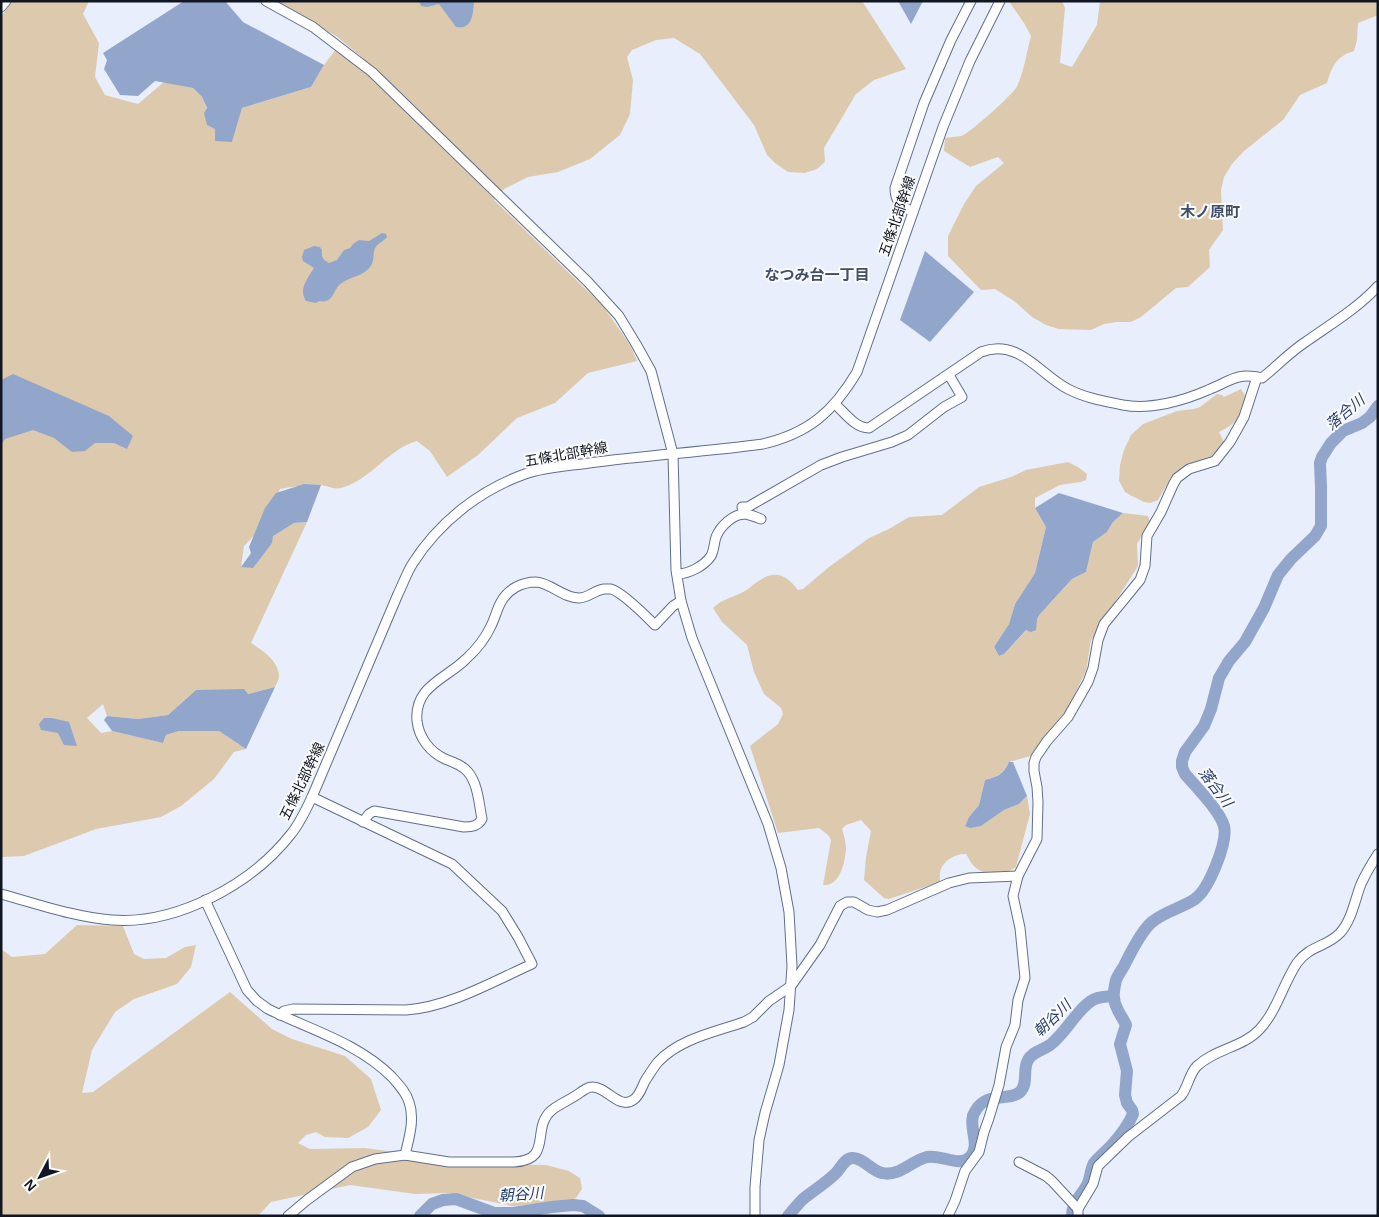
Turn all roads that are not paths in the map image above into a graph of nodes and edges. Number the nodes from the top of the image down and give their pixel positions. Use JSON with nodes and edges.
{"nodes":[{"id":1,"x":6,"y":1,"type":"edge"},
{"id":2,"x":266,"y":1,"type":"edge"},
{"id":3,"x":972,"y":1,"type":"edge"},
{"id":4,"x":1000,"y":1,"type":"edge"},
{"id":5,"x":1,"y":7,"type":"edge"},
{"id":6,"x":913,"y":212,"type":"junction"},
{"id":7,"x":1378,"y":286,"type":"edge"},
{"id":8,"x":948,"y":374,"type":"junction"},
{"id":9,"x":1259,"y":377,"type":"junction"},
{"id":10,"x":835,"y":404,"type":"junction"},
{"id":11,"x":673,"y":454,"type":"junction"},
{"id":12,"x":743,"y":510,"type":"junction"},
{"id":13,"x":761,"y":519,"type":"dead end"},
{"id":14,"x":677,"y":574,"type":"junction"},
{"id":15,"x":682,"y":601,"type":"junction"},
{"id":16,"x":312,"y":797,"type":"junction"},
{"id":17,"x":363,"y":822,"type":"junction"},
{"id":18,"x":1378,"y":854,"type":"edge"},
{"id":19,"x":1018,"y":876,"type":"junction"},
{"id":20,"x":1,"y":894,"type":"edge"},
{"id":21,"x":206,"y":900,"type":"junction"},
{"id":22,"x":791,"y":986,"type":"junction"},
{"id":23,"x":280,"y":1015,"type":"junction"},
{"id":24,"x":405,"y":1155,"type":"junction"},
{"id":25,"x":1019,"y":1162,"type":"dead end"},
{"id":26,"x":1078,"y":1212,"type":"edge"},
{"id":27,"x":288,"y":1216,"type":"edge"},
{"id":28,"x":755,"y":1216,"type":"edge"},
{"id":29,"x":948,"y":1216,"type":"edge"}],
"edges":[{"from":1,"to":5,"type":"street"},
{"from":2,"to":11,"type":"street"},
{"from":3,"to":6,"type":"street"},
{"from":4,"to":6,"type":"street","name":"五條北部幹線"},
{"from":6,"to":10,"type":"street","name":"五條北部幹線"},
{"from":7,"to":9,"type":"street"},
{"from":8,"to":9,"type":"street"},
{"from":8,"to":10,"type":"street"},
{"from":8,"to":12,"type":"street"},
{"from":9,"to":19,"type":"street"},
{"from":10,"to":11,"type":"street","name":"五條北部幹線"},
{"from":11,"to":14,"type":"street"},
{"from":11,"to":16,"type":"street","name":"五條北部幹線"},
{"from":12,"to":13,"type":"street"},
{"from":12,"to":14,"type":"street"},
{"from":14,"to":15,"type":"street"},
{"from":15,"to":17,"type":"street"},
{"from":15,"to":22,"type":"street"},
{"from":16,"to":17,"type":"street"},
{"from":16,"to":21,"type":"street","name":"五條北部幹線"},
{"from":17,"to":23,"type":"street"},
{"from":18,"to":26,"type":"street"},
{"from":19,"to":22,"type":"street"},
{"from":19,"to":29,"type":"street"},
{"from":20,"to":21,"type":"street","name":"五條北部幹線"},
{"from":21,"to":23,"type":"street"},
{"from":22,"to":24,"type":"street"},
{"from":22,"to":28,"type":"street"},
{"from":23,"to":24,"type":"street"},
{"from":24,"to":27,"type":"street"},
{"from":25,"to":26,"type":"street"}]}
